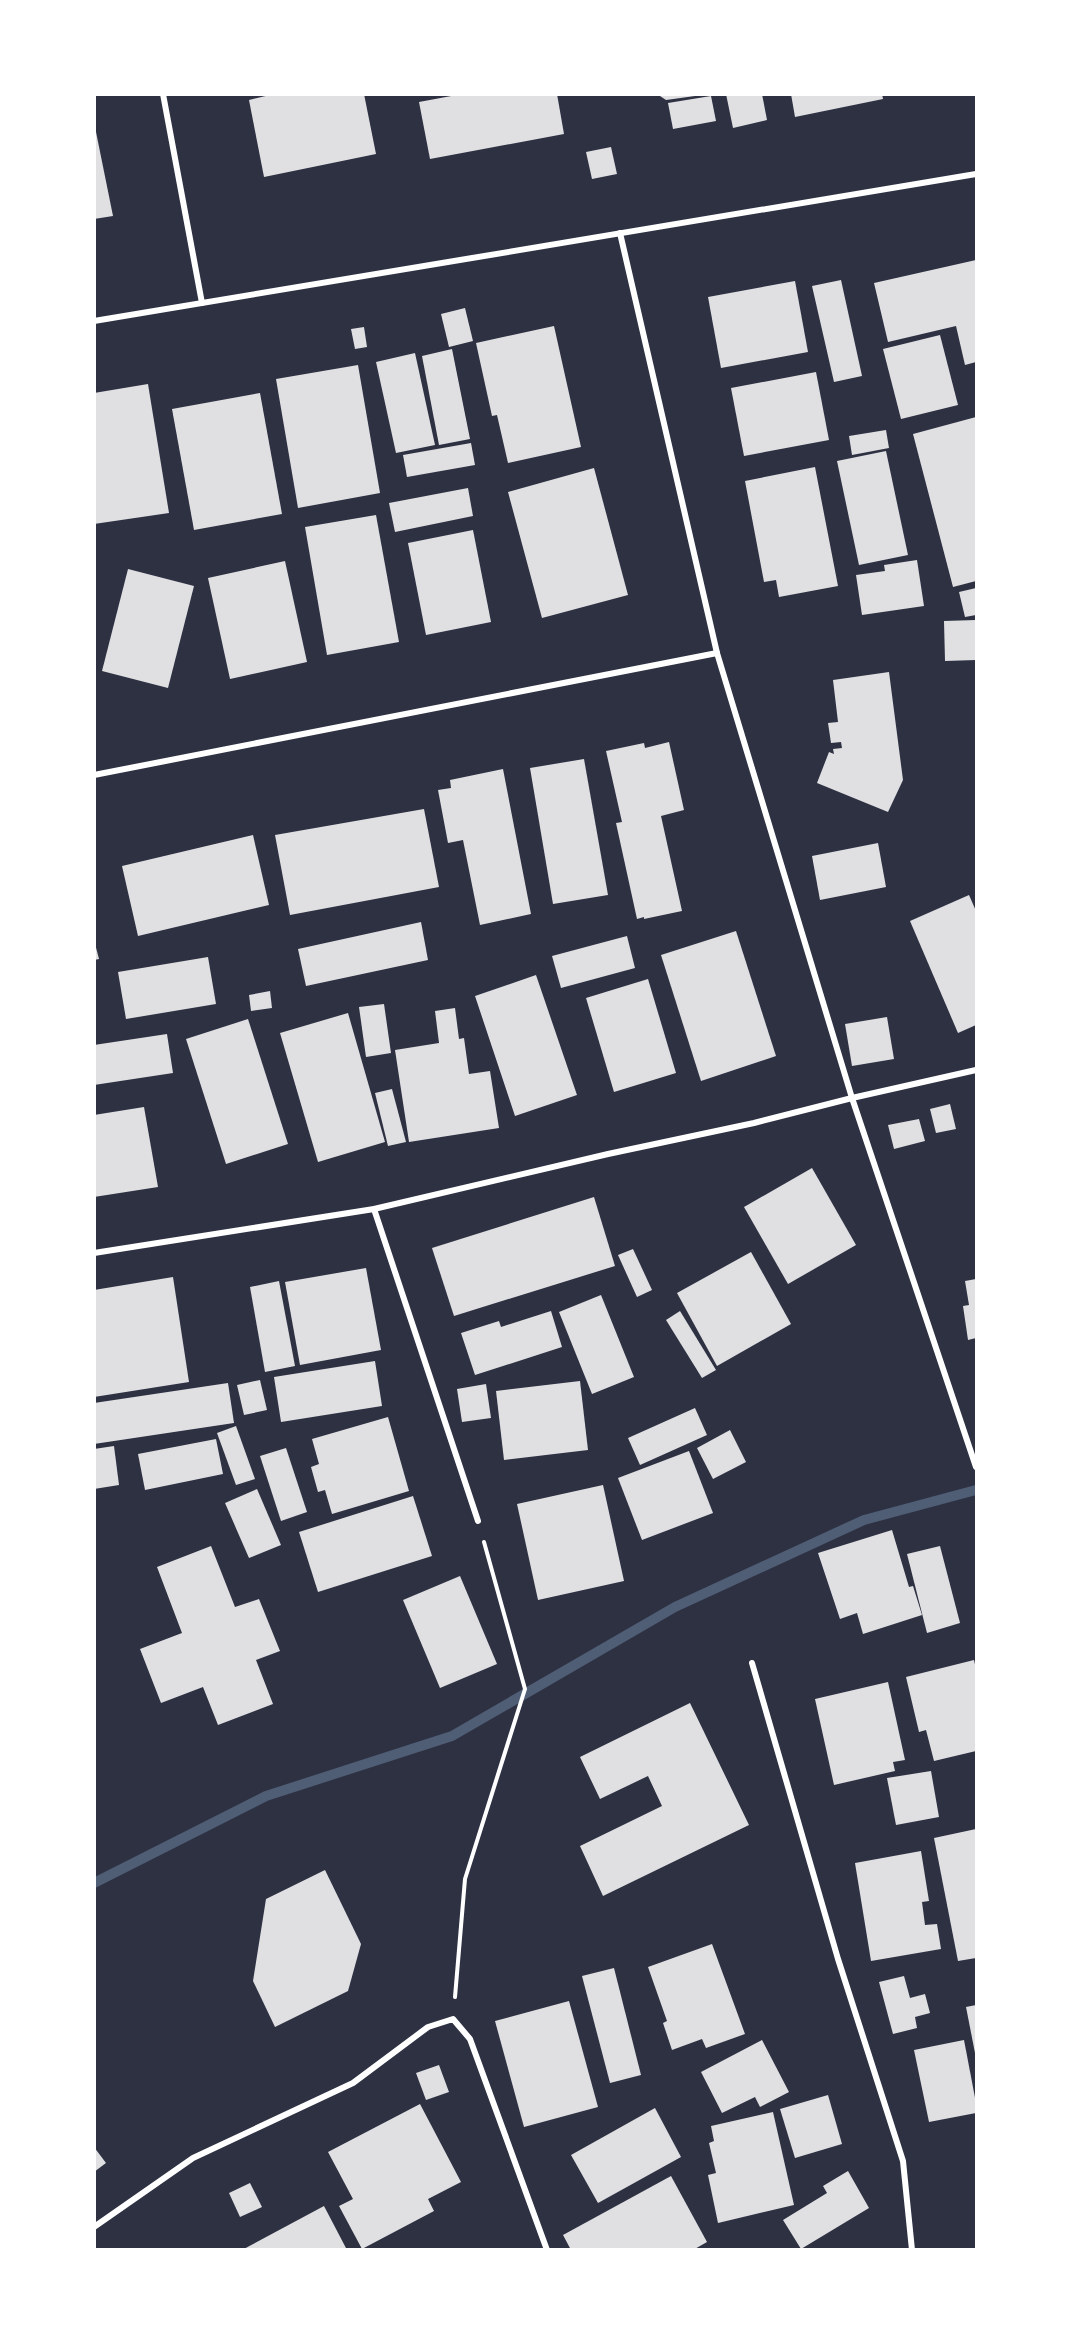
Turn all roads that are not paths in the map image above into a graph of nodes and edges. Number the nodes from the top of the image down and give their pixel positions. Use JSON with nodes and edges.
{"nodes":[{"id":1,"x":163,"y":94,"type":"edge"},
{"id":2,"x":976,"y":174,"type":"edge"},
{"id":3,"x":620,"y":233,"type":"junction"},
{"id":4,"x":202,"y":303,"type":"junction"},
{"id":5,"x":94,"y":321,"type":"edge"},
{"id":6,"x":717,"y":653,"type":"junction"},
{"id":7,"x":94,"y":775,"type":"edge"},
{"id":8,"x":976,"y":1070,"type":"edge"},
{"id":9,"x":852,"y":1098,"type":"junction"},
{"id":10,"x":374,"y":1209,"type":"junction"},
{"id":11,"x":94,"y":1254,"type":"edge"},
{"id":12,"x":976,"y":1466,"type":"edge"},
{"id":13,"x":478,"y":1521,"type":"road end"},
{"id":14,"x":752,"y":1663,"type":"dead end"},
{"id":15,"x":94,"y":2227,"type":"edge"},
{"id":16,"x":547,"y":2250,"type":"edge"},
{"id":17,"x":912,"y":2250,"type":"edge"}],
"edges":[{"from":1,"to":4,"type":"street"},
{"from":2,"to":3,"type":"street"},
{"from":3,"to":4,"type":"street"},
{"from":3,"to":6,"type":"street"},
{"from":4,"to":5,"type":"street"},
{"from":6,"to":7,"type":"street"},
{"from":6,"to":9,"type":"street"},
{"from":8,"to":9,"type":"street"},
{"from":9,"to":10,"type":"street"},
{"from":9,"to":12,"type":"street"},
{"from":10,"to":11,"type":"street"},
{"from":10,"to":13,"type":"street"},
{"from":14,"to":17,"type":"street"},
{"from":15,"to":16,"type":"street"}]}
